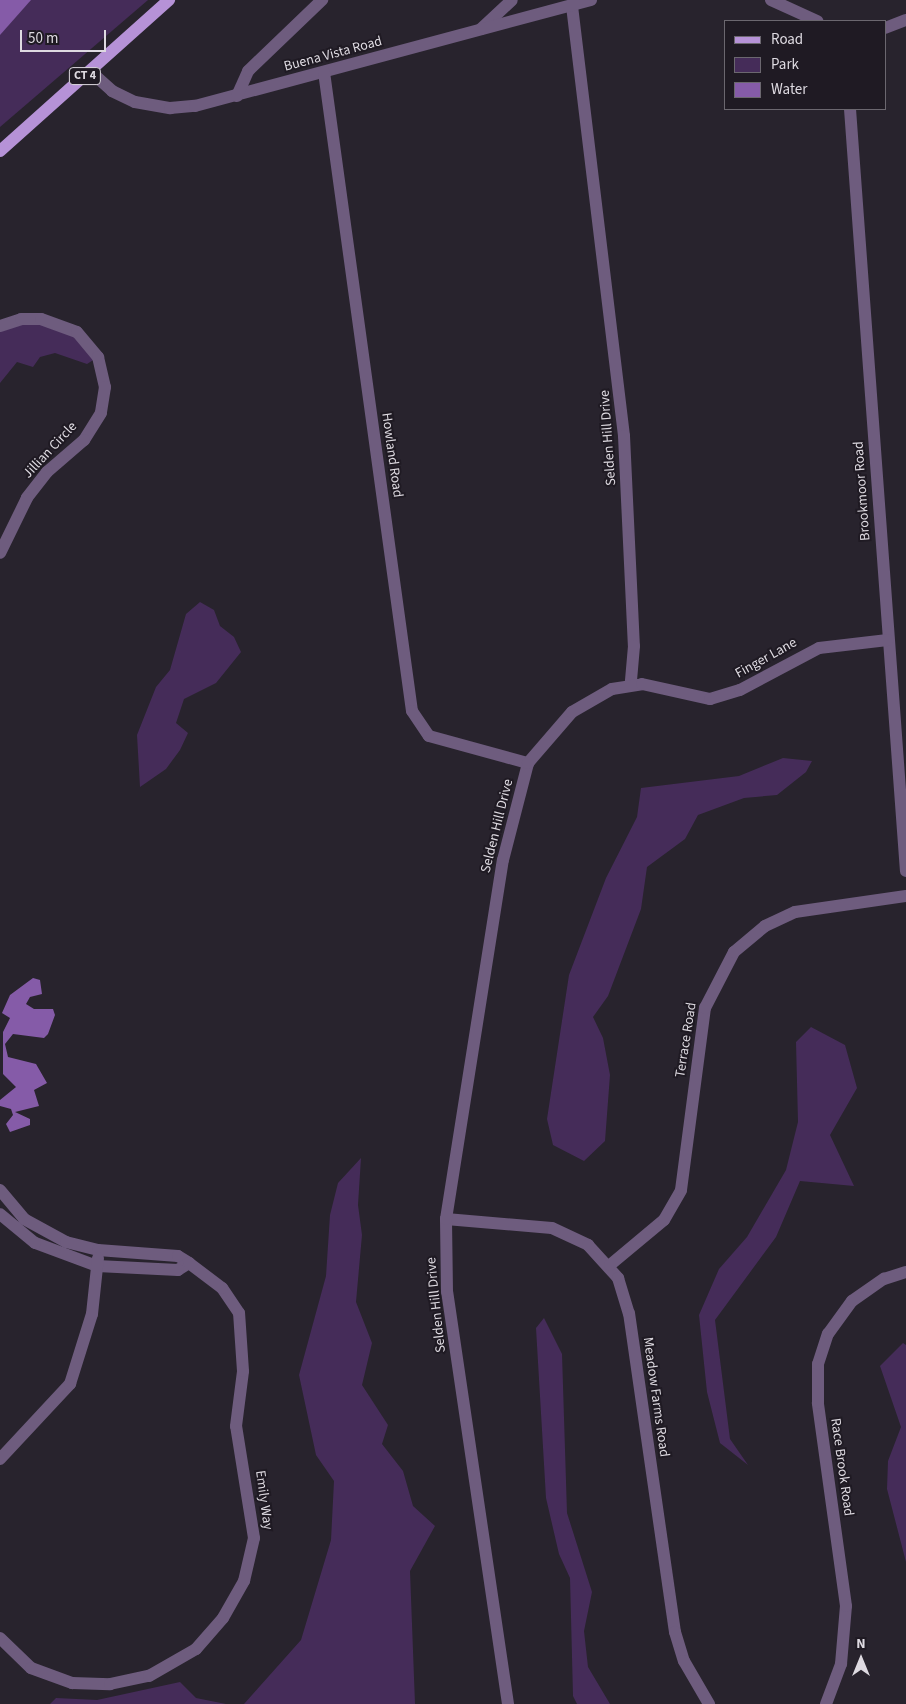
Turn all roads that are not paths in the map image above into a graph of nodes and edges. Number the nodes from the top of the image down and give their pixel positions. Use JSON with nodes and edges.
{"nodes":[{"id":1,"x":169,"y":0,"type":"edge"},
{"id":2,"x":322,"y":0,"type":"edge"},
{"id":3,"x":512,"y":0,"type":"edge"},
{"id":4,"x":591,"y":0,"type":"edge"},
{"id":5,"x":771,"y":0,"type":"edge"},
{"id":6,"x":572,"y":6,"type":"junction"},
{"id":7,"x":815,"y":20,"type":"edge"},
{"id":8,"x":906,"y":20,"type":"edge"},
{"id":9,"x":886,"y":28,"type":"edge"},
{"id":10,"x":479,"y":31,"type":"junction"},
{"id":11,"x":90,"y":72,"type":"junction"},
{"id":12,"x":324,"y":72,"type":"junction"},
{"id":13,"x":237,"y":96,"type":"junction"},
{"id":14,"x":850,"y":110,"type":"edge"},
{"id":15,"x":0,"y":151,"type":"edge"},
{"id":16,"x":0,"y":326,"type":"edge"},
{"id":17,"x":0,"y":553,"type":"edge"},
{"id":18,"x":888,"y":640,"type":"junction"},
{"id":19,"x":631,"y":684,"type":"junction"},
{"id":20,"x":528,"y":763,"type":"junction"},
{"id":21,"x":906,"y":871,"type":"edge"},
{"id":22,"x":906,"y":896,"type":"edge"},
{"id":23,"x":0,"y":1190,"type":"edge"},
{"id":24,"x":0,"y":1214,"type":"edge"},
{"id":25,"x":446,"y":1219,"type":"junction"},
{"id":26,"x":98,"y":1250,"type":"junction"},
{"id":27,"x":188,"y":1263,"type":"junction"},
{"id":28,"x":610,"y":1265,"type":"junction"},
{"id":29,"x":97,"y":1266,"type":"junction"},
{"id":30,"x":906,"y":1272,"type":"edge"},
{"id":31,"x":0,"y":1459,"type":"edge"},
{"id":32,"x":0,"y":1638,"type":"edge"},
{"id":33,"x":508,"y":1704,"type":"edge"},
{"id":34,"x":709,"y":1704,"type":"edge"},
{"id":35,"x":826,"y":1704,"type":"edge"}],
"edges":[{"from":1,"to":11,"type":"main road","number":"CT 4"},
{"from":2,"to":13,"type":"street"},
{"from":3,"to":10,"type":"street"},
{"from":4,"to":6,"type":"street","name":"Buena Vista Road"},
{"from":5,"to":7,"type":"street"},
{"from":6,"to":10,"type":"street","name":"Buena Vista Road"},
{"from":6,"to":19,"type":"street","name":"Selden Hill Drive"},
{"from":8,"to":9,"type":"street"},
{"from":10,"to":12,"type":"street","name":"Buena Vista Road"},
{"from":11,"to":13,"type":"street","name":"Buena Vista Road"},
{"from":11,"to":15,"type":"main road","number":"CT 4"},
{"from":12,"to":13,"type":"street","name":"Buena Vista Road"},
{"from":12,"to":20,"type":"street","name":"Howland Road"},
{"from":14,"to":18,"type":"street","name":"Brookmoor Road"},
{"from":16,"to":17,"type":"street","name":"Jillian Circle"},
{"from":18,"to":19,"type":"street","name":"Finger Lane"},
{"from":18,"to":21,"type":"street","name":"Brookmoor Road"},
{"from":19,"to":20,"type":"street","name":"Selden Hill Drive"},
{"from":20,"to":25,"type":"street","name":"Selden Hill Drive"},
{"from":22,"to":28,"type":"street","name":"Terrace Road"},
{"from":23,"to":26,"type":"street","name":"Emily Way"},
{"from":24,"to":29,"type":"street"},
{"from":25,"to":28,"type":"street","name":"Meadow Farms Road"},
{"from":25,"to":33,"type":"street","name":"Selden Hill Drive"},
{"from":26,"to":27,"type":"street","name":"Emily Way"},
{"from":26,"to":29,"type":"street"},
{"from":27,"to":29,"type":"street"},
{"from":27,"to":32,"type":"street","name":"Emily Way"},
{"from":28,"to":34,"type":"street","name":"Meadow Farms Road"},
{"from":29,"to":31,"type":"street"},
{"from":30,"to":35,"type":"street","name":"Race Brook Road"}]}
